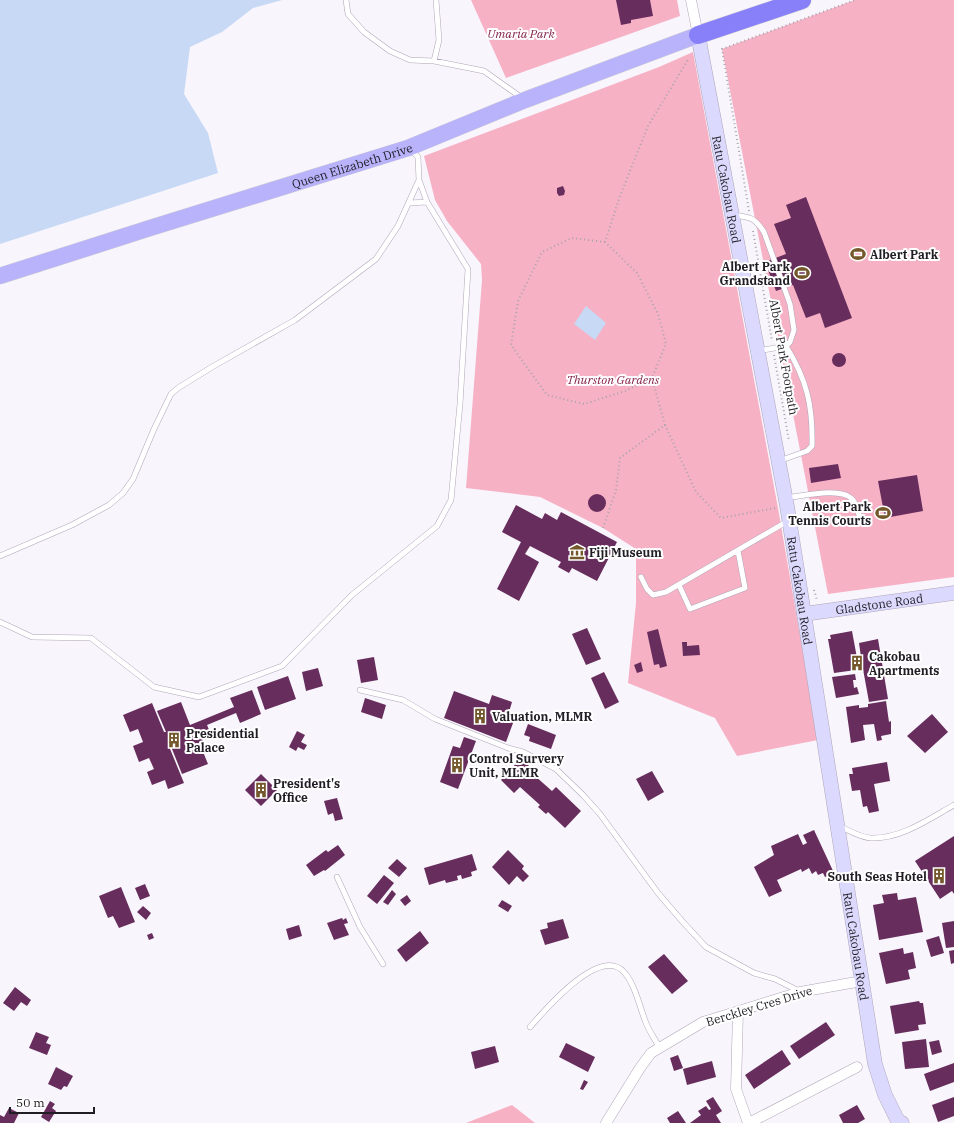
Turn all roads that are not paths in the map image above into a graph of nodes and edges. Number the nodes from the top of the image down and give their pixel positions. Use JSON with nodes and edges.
{"nodes":[{"id":1,"x":346,"y":0,"type":"edge"},
{"id":2,"x":436,"y":0,"type":"edge"},
{"id":3,"x":691,"y":0,"type":"edge"},
{"id":4,"x":802,"y":0,"type":"edge"},
{"id":5,"x":781,"y":3,"type":"edge"},
{"id":6,"x":698,"y":35,"type":"junction"},
{"id":7,"x":434,"y":61,"type":"junction"},
{"id":8,"x":525,"y":100,"type":"junction"},
{"id":9,"x":408,"y":148,"type":"junction"},
{"id":10,"x":418,"y":180,"type":"junction"},
{"id":11,"x":410,"y":202,"type":"junction"},
{"id":12,"x":427,"y":202,"type":"junction"},
{"id":13,"x":732,"y":215,"type":"junction"},
{"id":14,"x":0,"y":276,"type":"edge"},
{"id":15,"x":786,"y":346,"type":"junction"},
{"id":16,"x":758,"y":352,"type":"junction"},
{"id":17,"x":785,"y":459,"type":"junction"},
{"id":18,"x":786,"y":502,"type":"junction"},
{"id":19,"x":860,"y":518,"type":"dead end"},
{"id":20,"x":789,"y":521,"type":"junction"},
{"id":21,"x":738,"y":551,"type":"junction"},
{"id":22,"x":0,"y":556,"type":"edge"},
{"id":23,"x":641,"y":577,"type":"dead end"},
{"id":24,"x":679,"y":584,"type":"junction"},
{"id":25,"x":954,"y":592,"type":"edge"},
{"id":26,"x":804,"y":614,"type":"junction"},
{"id":27,"x":0,"y":622,"type":"edge"},
{"id":28,"x":360,"y":690,"type":"dead end"},
{"id":29,"x":954,"y":805,"type":"edge"},
{"id":30,"x":838,"y":826,"type":"junction"},
{"id":31,"x":337,"y":877,"type":"dead end"},
{"id":32,"x":383,"y":964,"type":"dead end"},
{"id":33,"x":862,"y":981,"type":"junction"},
{"id":34,"x":800,"y":992,"type":"junction"},
{"id":35,"x":738,"y":1011,"type":"junction"},
{"id":36,"x":530,"y":1027,"type":"dead end"},
{"id":37,"x":659,"y":1047,"type":"junction"},
{"id":38,"x":857,"y":1067,"type":"dead end"},
{"id":39,"x":898,"y":1122,"type":"edge"},
{"id":40,"x":606,"y":1123,"type":"edge"},
{"id":41,"x":748,"y":1123,"type":"edge"}],
"edges":[{"from":1,"to":7,"type":"lane"},
{"from":2,"to":7,"type":"lane"},
{"from":3,"to":6,"type":"street"},
{"from":4,"to":5,"type":"highway"},
{"from":5,"to":6,"type":"highway"},
{"from":6,"to":8,"type":"main road","name":"Queen Elizabeth Drive"},
{"from":6,"to":13,"type":"main road","name":"Ratu Cakobau Road"},
{"from":7,"to":8,"type":"lane"},
{"from":8,"to":9,"type":"main road","name":"Queen Elizabeth Drive"},
{"from":9,"to":10,"type":"lane"},
{"from":9,"to":14,"type":"main road","name":"Queen Elizabeth Drive"},
{"from":10,"to":11,"type":"lane"},
{"from":10,"to":12,"type":"lane"},
{"from":11,"to":12,"type":"lane"},
{"from":11,"to":22,"type":"lane"},
{"from":12,"to":27,"type":"lane"},
{"from":13,"to":15,"type":"lane"},
{"from":13,"to":16,"type":"main road","name":"Ratu Cakobau Road"},
{"from":15,"to":16,"type":"lane"},
{"from":15,"to":17,"type":"lane"},
{"from":16,"to":17,"type":"main road","name":"Ratu Cakobau Road"},
{"from":17,"to":18,"type":"main road","name":"Ratu Cakobau Road"},
{"from":18,"to":19,"type":"lane"},
{"from":18,"to":20,"type":"main road","name":"Ratu Cakobau Road"},
{"from":20,"to":21,"type":"lane"},
{"from":20,"to":26,"type":"main road","name":"Ratu Cakobau Road"},
{"from":21,"to":24,"type":"lane"},
{"from":21,"to":24,"type":"lane"},
{"from":23,"to":24,"type":"lane"},
{"from":25,"to":26,"type":"main road","name":"Gladstone Road"},
{"from":26,"to":30,"type":"main road","name":"Ratu Cakobau Road"},
{"from":28,"to":34,"type":"lane"},
{"from":29,"to":30,"type":"lane"},
{"from":30,"to":33,"type":"main road","name":"Ratu Cakobau Road"},
{"from":31,"to":32,"type":"lane"},
{"from":33,"to":34,"type":"street","name":"Berckley Cres Drive"},
{"from":33,"to":39,"type":"main road","name":"Ratu Cakobau Road"},
{"from":34,"to":35,"type":"street","name":"Berckley Cres Drive"},
{"from":35,"to":37,"type":"street","name":"Berckley Cres Drive"},
{"from":35,"to":41,"type":"street"},
{"from":36,"to":37,"type":"lane"},
{"from":37,"to":40,"type":"street","name":"Berckley Cres Drive"},
{"from":38,"to":41,"type":"street"}]}
